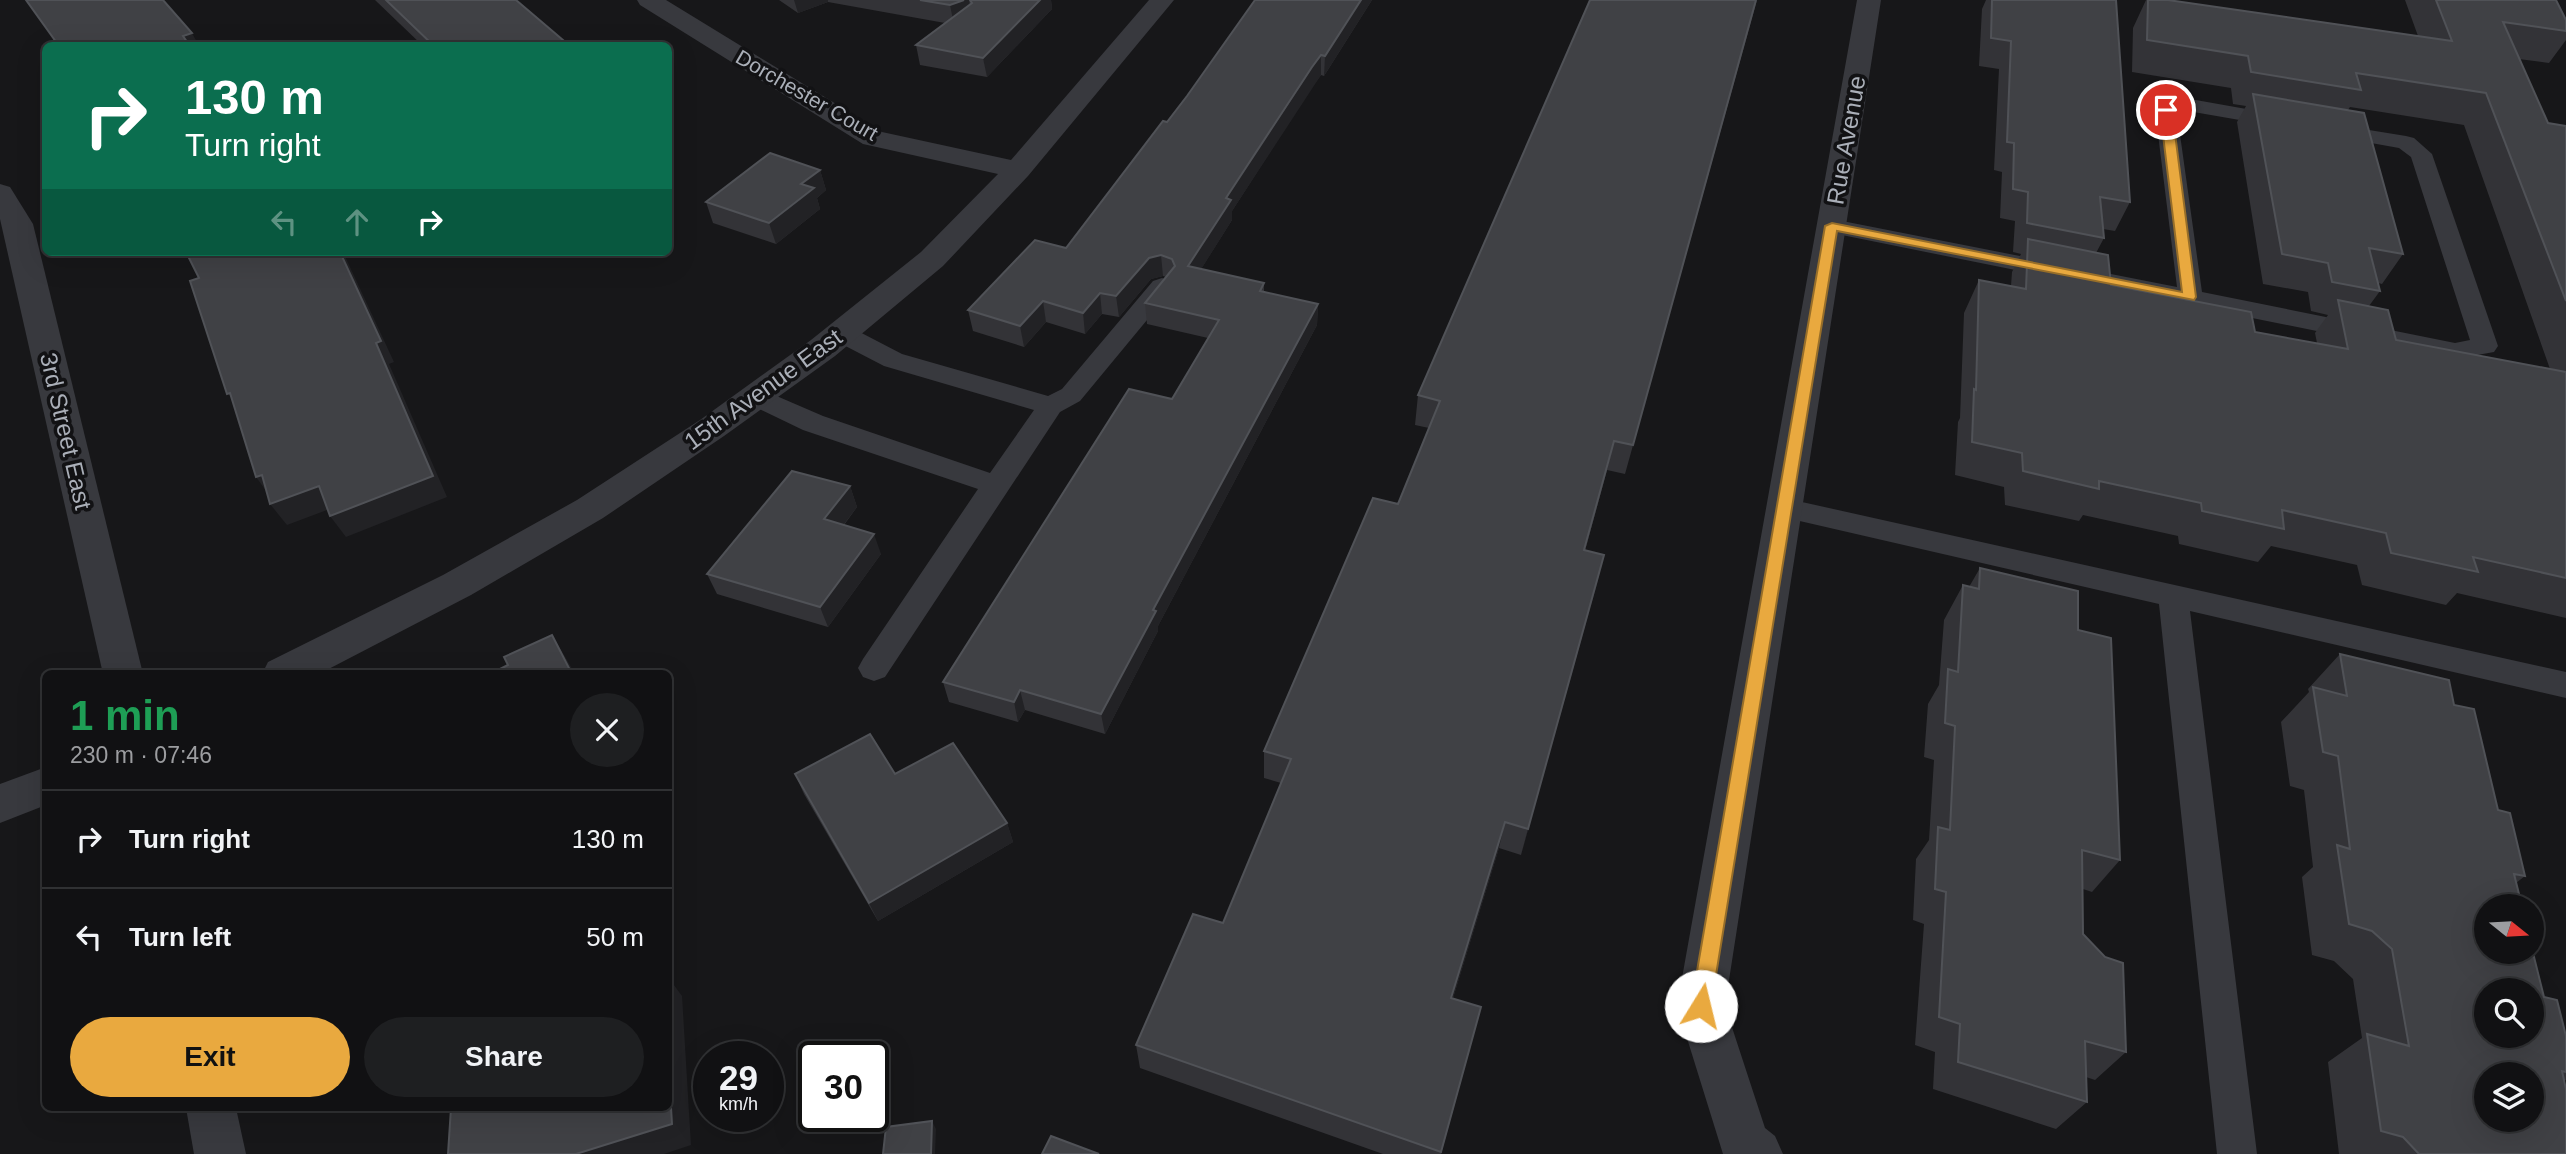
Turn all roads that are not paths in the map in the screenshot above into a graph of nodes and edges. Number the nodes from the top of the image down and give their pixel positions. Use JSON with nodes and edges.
{"nodes":[{"id":1,"x":649,"y":0,"type":"edge"},
{"id":2,"x":1162,"y":0,"type":"edge"},
{"id":3,"x":1869,"y":0,"type":"edge"},
{"id":4,"x":1018,"y":170,"type":"junction"},
{"id":5,"x":0,"y":193,"type":"edge"},
{"id":6,"x":1832,"y":226,"type":"junction"},
{"id":7,"x":9,"y":227,"type":"edge"},
{"id":8,"x":1162,"y":286,"type":"edge"},
{"id":9,"x":2190,"y":297,"type":"junction"},
{"id":10,"x":841,"y":332,"type":"junction"},
{"id":11,"x":756,"y":397,"type":"junction"},
{"id":12,"x":1051,"y":406,"type":"junction"},
{"id":13,"x":996,"y":485,"type":"junction"},
{"id":14,"x":1784,"y":508,"type":"junction"},
{"id":15,"x":2173,"y":596,"type":"junction"},
{"id":16,"x":874,"y":668,"type":"dead end"},
{"id":17,"x":122,"y":670,"type":"edge"},
{"id":18,"x":290,"y":670,"type":"edge"},
{"id":19,"x":2566,"y":685,"type":"edge"},
{"id":20,"x":42,"y":787,"type":"edge"},
{"id":21,"x":0,"y":804,"type":"edge"},
{"id":22,"x":212,"y":1111,"type":"edge"},
{"id":23,"x":1751,"y":1149,"type":"edge"},
{"id":24,"x":220,"y":1154,"type":"edge"},
{"id":25,"x":2236,"y":1154,"type":"edge"}],
"edges":[{"from":1,"to":4,"type":"street","name":"Dorchester Court"},
{"from":2,"to":4,"type":"street","name":"15th Avenue East"},
{"from":3,"to":6,"type":"street","name":"Rue Avenue"},
{"from":4,"to":10,"type":"street","name":"15th Avenue East"},
{"from":5,"to":7,"type":"street","name":"3rd Street East"},
{"from":6,"to":9,"type":"lane"},
{"from":6,"to":14,"type":"street","name":"Rue Avenue"},
{"from":7,"to":17,"type":"street","name":"3rd Street East"},
{"from":8,"to":12,"type":"lane"},
{"from":9,"to":9,"type":"lane"},
{"from":10,"to":11,"type":"street","name":"15th Avenue East"},
{"from":10,"to":12,"type":"lane"},
{"from":11,"to":13,"type":"lane"},
{"from":11,"to":18,"type":"street","name":"15th Avenue East"},
{"from":12,"to":13,"type":"lane"},
{"from":13,"to":16,"type":"lane"},
{"from":14,"to":15,"type":"lane"},
{"from":14,"to":23,"type":"street","name":"Rue Avenue"},
{"from":15,"to":19,"type":"lane"},
{"from":15,"to":25,"type":"lane"},
{"from":20,"to":21,"type":"street"},
{"from":22,"to":24,"type":"street"}]}
